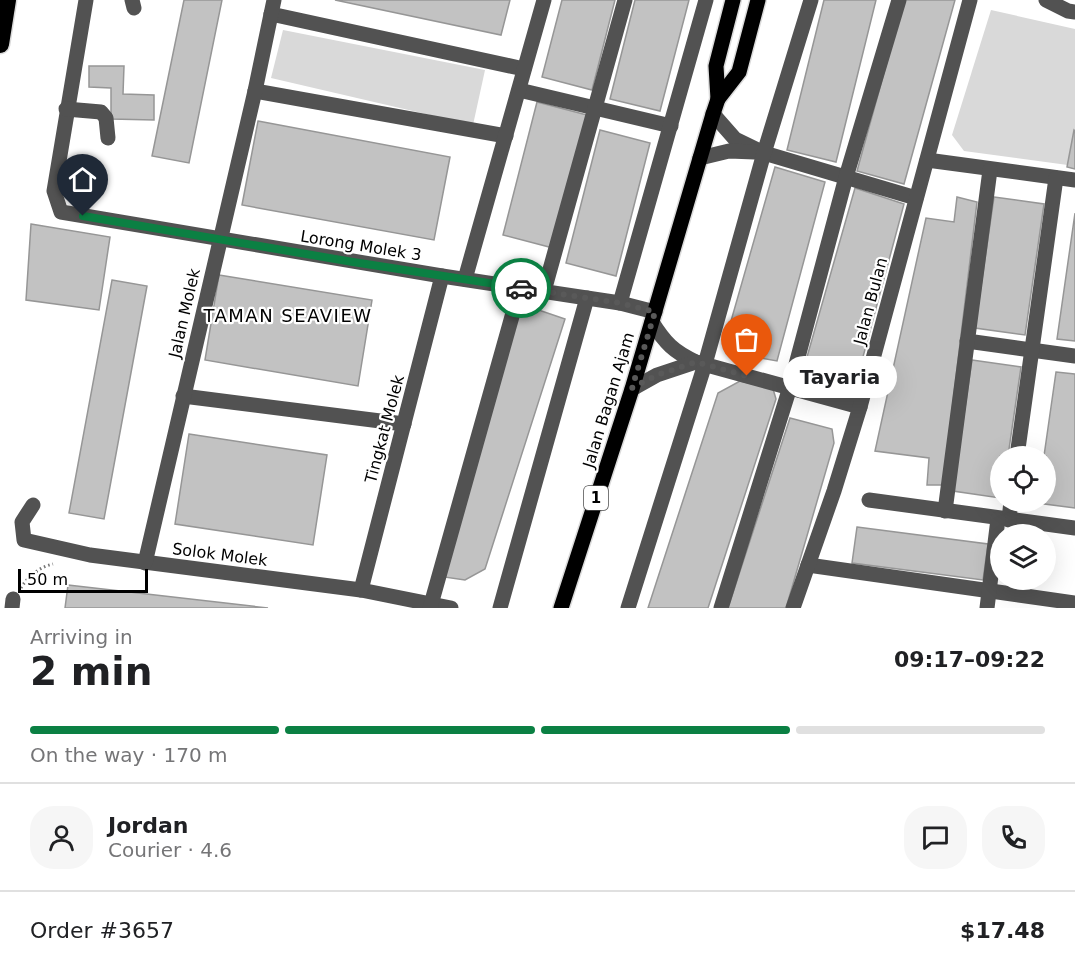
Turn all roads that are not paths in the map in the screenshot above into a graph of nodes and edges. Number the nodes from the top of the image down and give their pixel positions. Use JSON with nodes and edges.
{"nodes":[{"id":1,"x":7,"y":0,"type":"edge"},
{"id":2,"x":86,"y":0,"type":"edge"},
{"id":3,"x":544,"y":0,"type":"edge"},
{"id":4,"x":625,"y":0,"type":"edge"},
{"id":5,"x":706,"y":0,"type":"edge"},
{"id":6,"x":733,"y":0,"type":"edge"},
{"id":7,"x":758,"y":0,"type":"edge"},
{"id":8,"x":811,"y":0,"type":"edge"},
{"id":9,"x":899,"y":0,"type":"edge"},
{"id":10,"x":970,"y":0,"type":"edge"},
{"id":11,"x":1046,"y":0,"type":"edge"},
{"id":12,"x":272,"y":7,"type":"edge"},
{"id":13,"x":1075,"y":12,"type":"edge"},
{"id":14,"x":0,"y":44,"type":"edge"},
{"id":15,"x":524,"y":69,"type":"junction"},
{"id":16,"x":519,"y":90,"type":"junction"},
{"id":17,"x":255,"y":91,"type":"junction"},
{"id":18,"x":718,"y":99,"type":"junction"},
{"id":19,"x":596,"y":108,"type":"junction"},
{"id":20,"x":66,"y":109,"type":"junction"},
{"id":21,"x":713,"y":114,"type":"junction"},
{"id":22,"x":671,"y":126,"type":"junction"},
{"id":23,"x":506,"y":136,"type":"junction"},
{"id":24,"x":108,"y":138,"type":"dead end"},
{"id":25,"x":764,"y":153,"type":"junction"},
{"id":26,"x":700,"y":158,"type":"junction"},
{"id":27,"x":927,"y":160,"type":"junction"},
{"id":28,"x":990,"y":170,"type":"junction"},
{"id":29,"x":846,"y":177,"type":"junction"},
{"id":30,"x":1056,"y":178,"type":"junction"},
{"id":31,"x":1075,"y":180,"type":"edge"},
{"id":32,"x":916,"y":198,"type":"junction"},
{"id":33,"x":219,"y":240,"type":"junction"},
{"id":34,"x":442,"y":276,"type":"junction"},
{"id":35,"x":465,"y":279,"type":"junction"},
{"id":36,"x":520,"y":288,"type":"junction"},
{"id":37,"x":544,"y":291,"type":"junction"},
{"id":38,"x":587,"y":298,"type":"junction"},
{"id":39,"x":620,"y":303,"type":"junction"},
{"id":40,"x":653,"y":317,"type":"junction"},
{"id":41,"x":967,"y":341,"type":"junction"},
{"id":42,"x":1031,"y":350,"type":"junction"},
{"id":43,"x":1075,"y":356,"type":"edge"},
{"id":44,"x":700,"y":363,"type":"junction"},
{"id":45,"x":790,"y":387,"type":"junction"},
{"id":46,"x":632,"y":388,"type":"junction"},
{"id":47,"x":183,"y":396,"type":"junction"},
{"id":48,"x":860,"y":406,"type":"junction"},
{"id":49,"x":404,"y":424,"type":"junction"},
{"id":50,"x":1018,"y":446,"type":"edge"},
{"id":51,"x":869,"y":500,"type":"dead end"},
{"id":52,"x":33,"y":505,"type":"dead end"},
{"id":53,"x":945,"y":511,"type":"junction"},
{"id":54,"x":1006,"y":512,"type":"edge"},
{"id":55,"x":1003,"y":519,"type":"junction"},
{"id":56,"x":1075,"y":528,"type":"edge"},
{"id":57,"x":144,"y":563,"type":"junction"},
{"id":58,"x":808,"y":565,"type":"junction"},
{"id":59,"x":361,"y":590,"type":"junction"},
{"id":60,"x":990,"y":591,"type":"junction"},
{"id":61,"x":1075,"y":603,"type":"edge"},
{"id":62,"x":431,"y":606,"type":"edge"},
{"id":63,"x":451,"y":608,"type":"edge"},
{"id":64,"x":500,"y":608,"type":"edge"},
{"id":65,"x":561,"y":608,"type":"edge"},
{"id":66,"x":628,"y":608,"type":"edge"},
{"id":67,"x":721,"y":608,"type":"edge"},
{"id":68,"x":794,"y":608,"type":"edge"},
{"id":69,"x":987,"y":608,"type":"edge"}],
"edges":[{"from":1,"to":14,"type":"highway"},
{"from":2,"to":20,"type":"street"},
{"from":3,"to":15,"type":"street"},
{"from":4,"to":19,"type":"street"},
{"from":5,"to":22,"type":"street"},
{"from":6,"to":18,"type":"main road","name":"Jalan Bagan Ajam","number":"1"},
{"from":7,"to":18,"type":"main road","name":"Jalan Bagan Ajam","number":"1"},
{"from":8,"to":25,"type":"street"},
{"from":9,"to":29,"type":"street"},
{"from":10,"to":27,"type":"street","name":"Jalan Bulan"},
{"from":11,"to":13,"type":"street"},
{"from":12,"to":15,"type":"street"},
{"from":12,"to":17,"type":"street","name":"Jalan Molek"},
{"from":15,"to":16,"type":"street"},
{"from":16,"to":19,"type":"street"},
{"from":16,"to":23,"type":"street"},
{"from":17,"to":23,"type":"street"},
{"from":17,"to":33,"type":"street","name":"Jalan Molek"},
{"from":18,"to":21,"type":"main road","name":"Jalan Bagan Ajam","number":"1"},
{"from":19,"to":22,"type":"street"},
{"from":19,"to":37,"type":"street"},
{"from":20,"to":24,"type":"street"},
{"from":20,"to":33,"type":"street","name":"Lorong Molek 3"},
{"from":21,"to":25,"type":"street"},
{"from":21,"to":26,"type":"main road","name":"Jalan Bagan Ajam","number":"1"},
{"from":22,"to":39,"type":"street"},
{"from":23,"to":35,"type":"street"},
{"from":25,"to":26,"type":"street"},
{"from":25,"to":29,"type":"street"},
{"from":25,"to":44,"type":"street"},
{"from":26,"to":40,"type":"main road","name":"Jalan Bagan Ajam","number":"1"},
{"from":27,"to":28,"type":"street"},
{"from":27,"to":32,"type":"street","name":"Jalan Bulan"},
{"from":28,"to":30,"type":"street"},
{"from":28,"to":41,"type":"street"},
{"from":29,"to":32,"type":"street"},
{"from":29,"to":45,"type":"street"},
{"from":30,"to":31,"type":"street"},
{"from":30,"to":42,"type":"street"},
{"from":32,"to":48,"type":"street","name":"Jalan Bulan"},
{"from":33,"to":34,"type":"street","name":"Lorong Molek 3"},
{"from":33,"to":47,"type":"street","name":"Jalan Molek"},
{"from":34,"to":35,"type":"street","name":"Lorong Molek 3"},
{"from":34,"to":49,"type":"street","name":"Tingkat Molek"},
{"from":35,"to":36,"type":"street","name":"Lorong Molek 3"},
{"from":36,"to":37,"type":"street","name":"Lorong Molek 3"},
{"from":36,"to":62,"type":"street"},
{"from":37,"to":38,"type":"street","name":"Lorong Molek 3"},
{"from":38,"to":39,"type":"street","name":"Lorong Molek 3"},
{"from":38,"to":64,"type":"street"},
{"from":39,"to":40,"type":"street","name":"Lorong Molek 3"},
{"from":40,"to":44,"type":"street"},
{"from":40,"to":46,"type":"main road","name":"Jalan Bagan Ajam","number":"1"},
{"from":41,"to":42,"type":"street"},
{"from":41,"to":53,"type":"street"},
{"from":42,"to":43,"type":"street"},
{"from":42,"to":50,"type":"street"},
{"from":44,"to":45,"type":"street"},
{"from":44,"to":46,"type":"street"},
{"from":44,"to":66,"type":"street"},
{"from":45,"to":48,"type":"street"},
{"from":45,"to":67,"type":"street"},
{"from":46,"to":65,"type":"main road","name":"Jalan Bagan Ajam","number":"1"},
{"from":47,"to":49,"type":"street"},
{"from":47,"to":57,"type":"street","name":"Jalan Molek"},
{"from":48,"to":58,"type":"street","name":"Jalan Bulan"},
{"from":49,"to":59,"type":"street","name":"Tingkat Molek"},
{"from":51,"to":53,"type":"street"},
{"from":52,"to":57,"type":"street","name":"Solok Molek"},
{"from":53,"to":55,"type":"street"},
{"from":54,"to":55,"type":"street"},
{"from":55,"to":56,"type":"street"},
{"from":55,"to":60,"type":"street"},
{"from":57,"to":59,"type":"street","name":"Solok Molek"},
{"from":58,"to":60,"type":"street"},
{"from":58,"to":68,"type":"street","name":"Jalan Bulan"},
{"from":59,"to":62,"type":"street","name":"Solok Molek"},
{"from":60,"to":61,"type":"street"},
{"from":60,"to":69,"type":"street"},
{"from":62,"to":63,"type":"street","name":"Solok Molek"}]}
